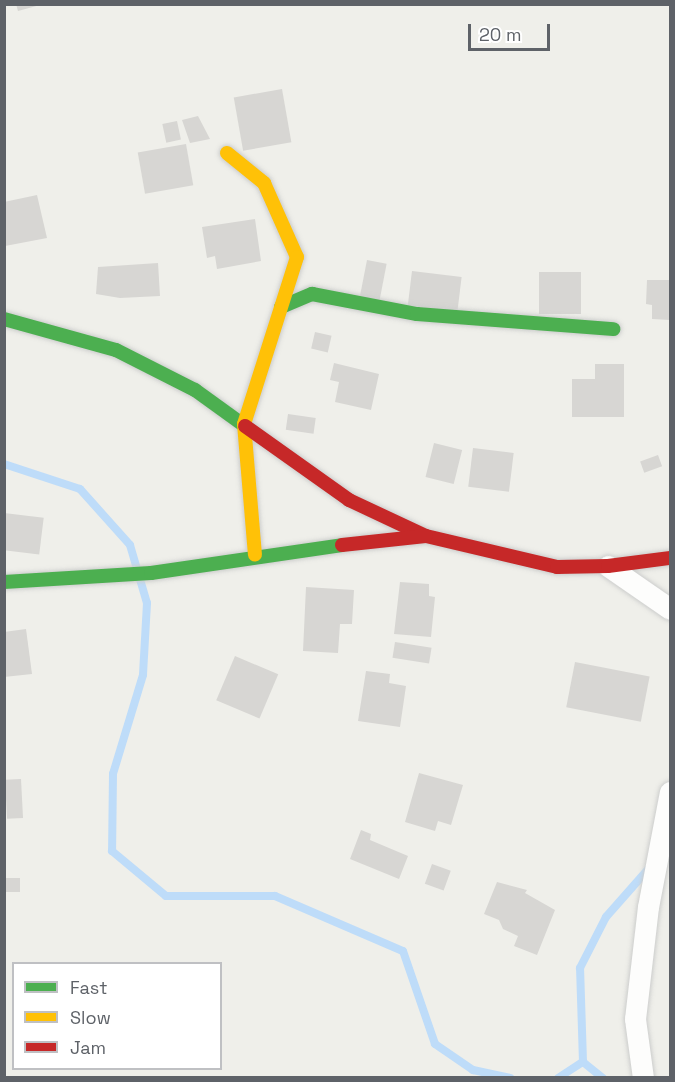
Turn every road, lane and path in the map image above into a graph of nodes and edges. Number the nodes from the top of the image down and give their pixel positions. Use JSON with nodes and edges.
{"nodes":[{"id":1,"x":227,"y":153,"type":"dead end"},
{"id":2,"x":281,"y":307,"type":"junction"},
{"id":3,"x":4,"y":319,"type":"edge"},
{"id":4,"x":613,"y":329,"type":"dead end"},
{"id":5,"x":244,"y":424,"type":"junction"},
{"id":6,"x":426,"y":536,"type":"junction"},
{"id":7,"x":255,"y":555,"type":"junction"},
{"id":8,"x":670,"y":558,"type":"edge"},
{"id":9,"x":608,"y":566,"type":"junction"},
{"id":10,"x":4,"y":582,"type":"edge"},
{"id":11,"x":670,"y":609,"type":"edge"},
{"id":12,"x":670,"y":792,"type":"edge"},
{"id":13,"x":643,"y":1077,"type":"edge"}],
"edges":[{"from":1,"to":2,"type":"street"},
{"from":2,"to":4,"type":"street"},
{"from":2,"to":5,"type":"street"},
{"from":3,"to":5,"type":"street"},
{"from":5,"to":6,"type":"street"},
{"from":5,"to":7,"type":"street"},
{"from":6,"to":7,"type":"street"},
{"from":6,"to":9,"type":"street"},
{"from":7,"to":10,"type":"street"},
{"from":8,"to":9,"type":"street"},
{"from":9,"to":11,"type":"street"},
{"from":12,"to":13,"type":"street"}]}
